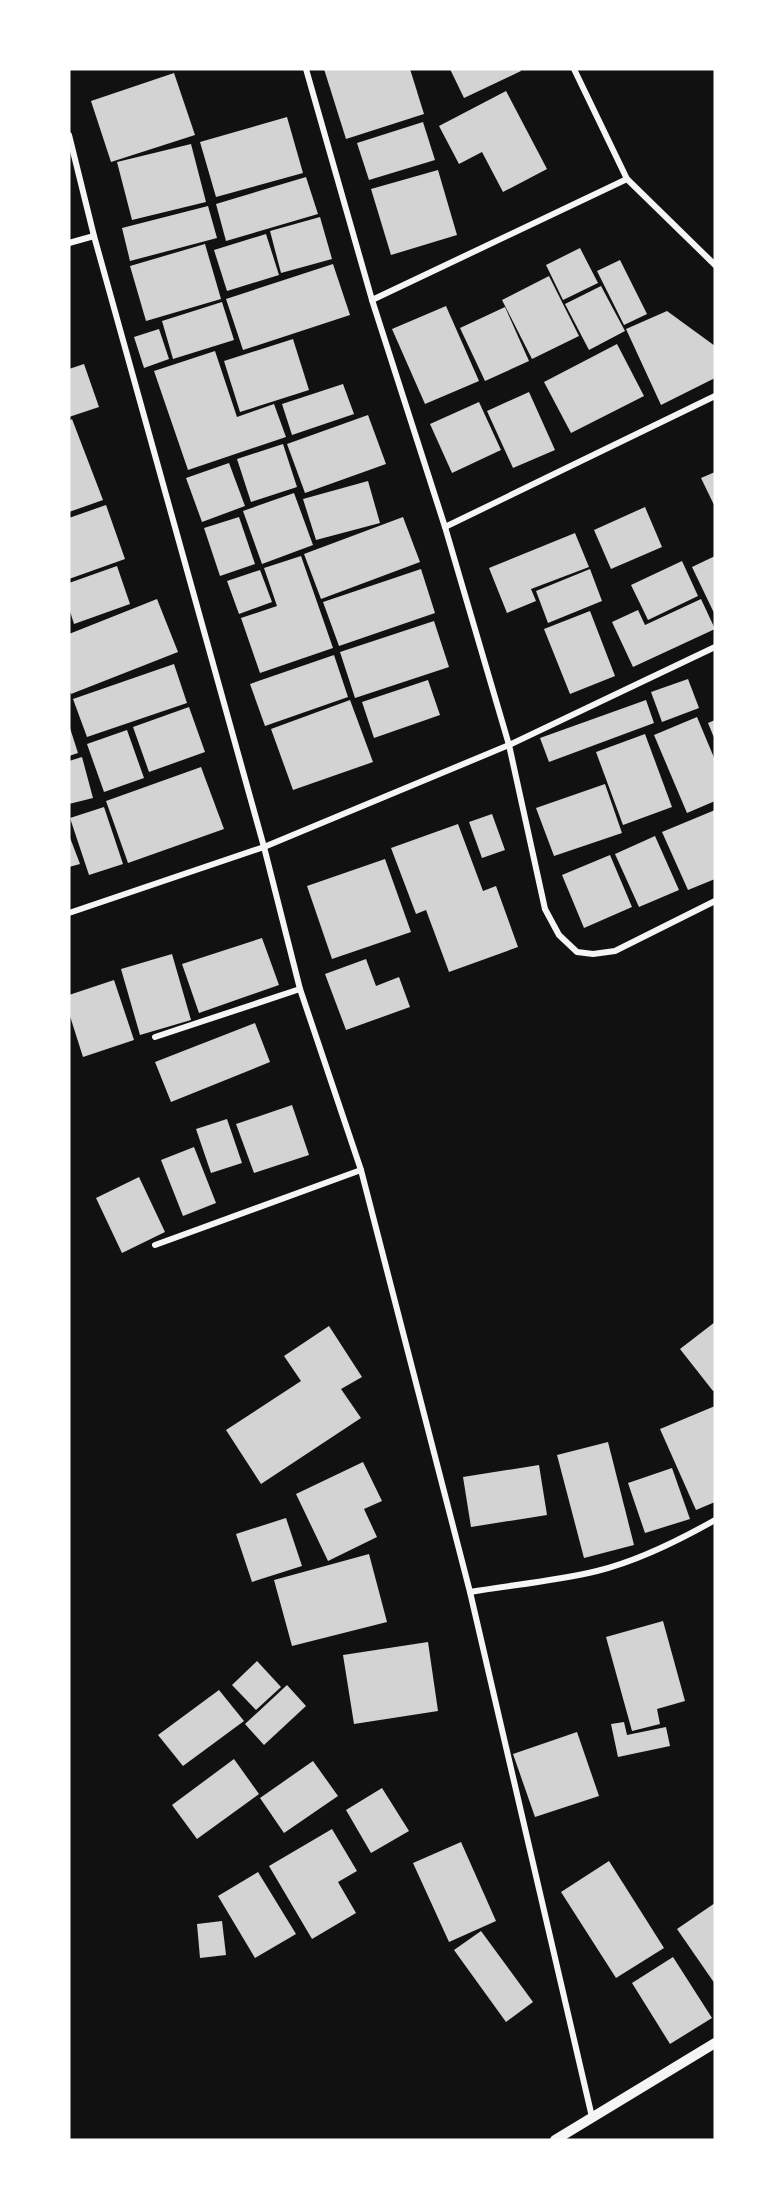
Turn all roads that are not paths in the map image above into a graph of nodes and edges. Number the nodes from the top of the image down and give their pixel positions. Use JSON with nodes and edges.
{"nodes":[{"id":1,"x":306,"y":69,"type":"edge"},
{"id":2,"x":574,"y":69,"type":"edge"},
{"id":3,"x":69,"y":135,"type":"edge"},
{"id":4,"x":627,"y":178,"type":"junction"},
{"id":5,"x":94,"y":236,"type":"junction"},
{"id":6,"x":69,"y":243,"type":"edge"},
{"id":7,"x":715,"y":265,"type":"edge"},
{"id":8,"x":372,"y":300,"type":"junction"},
{"id":9,"x":715,"y":396,"type":"edge"},
{"id":10,"x":445,"y":527,"type":"junction"},
{"id":11,"x":715,"y":647,"type":"edge"},
{"id":12,"x":508,"y":745,"type":"junction"},
{"id":13,"x":264,"y":848,"type":"junction"},
{"id":14,"x":715,"y":901,"type":"edge"},
{"id":15,"x":69,"y":913,"type":"edge"},
{"id":16,"x":300,"y":989,"type":"junction"},
{"id":17,"x":155,"y":1037,"type":"dead end"},
{"id":18,"x":361,"y":1170,"type":"junction"},
{"id":19,"x":155,"y":1245,"type":"dead end"},
{"id":20,"x":715,"y":1520,"type":"edge"},
{"id":21,"x":470,"y":1592,"type":"junction"},
{"id":22,"x":715,"y":2043,"type":"edge"},
{"id":23,"x":592,"y":2117,"type":"junction"},
{"id":24,"x":555,"y":2140,"type":"edge"}],
"edges":[{"from":1,"to":8,"type":"street"},
{"from":2,"to":4,"type":"street"},
{"from":3,"to":5,"type":"street"},
{"from":4,"to":7,"type":"street"},
{"from":4,"to":8,"type":"street"},
{"from":5,"to":6,"type":"street"},
{"from":5,"to":13,"type":"street"},
{"from":8,"to":10,"type":"street"},
{"from":9,"to":10,"type":"street"},
{"from":10,"to":12,"type":"street"},
{"from":11,"to":12,"type":"street"},
{"from":12,"to":13,"type":"street"},
{"from":12,"to":14,"type":"street"},
{"from":13,"to":15,"type":"street"},
{"from":13,"to":16,"type":"street"},
{"from":16,"to":17,"type":"street"},
{"from":16,"to":18,"type":"street"},
{"from":18,"to":19,"type":"street"},
{"from":18,"to":21,"type":"street"},
{"from":20,"to":21,"type":"street"},
{"from":21,"to":23,"type":"street"},
{"from":22,"to":23,"type":"street"},
{"from":23,"to":24,"type":"street"}]}
